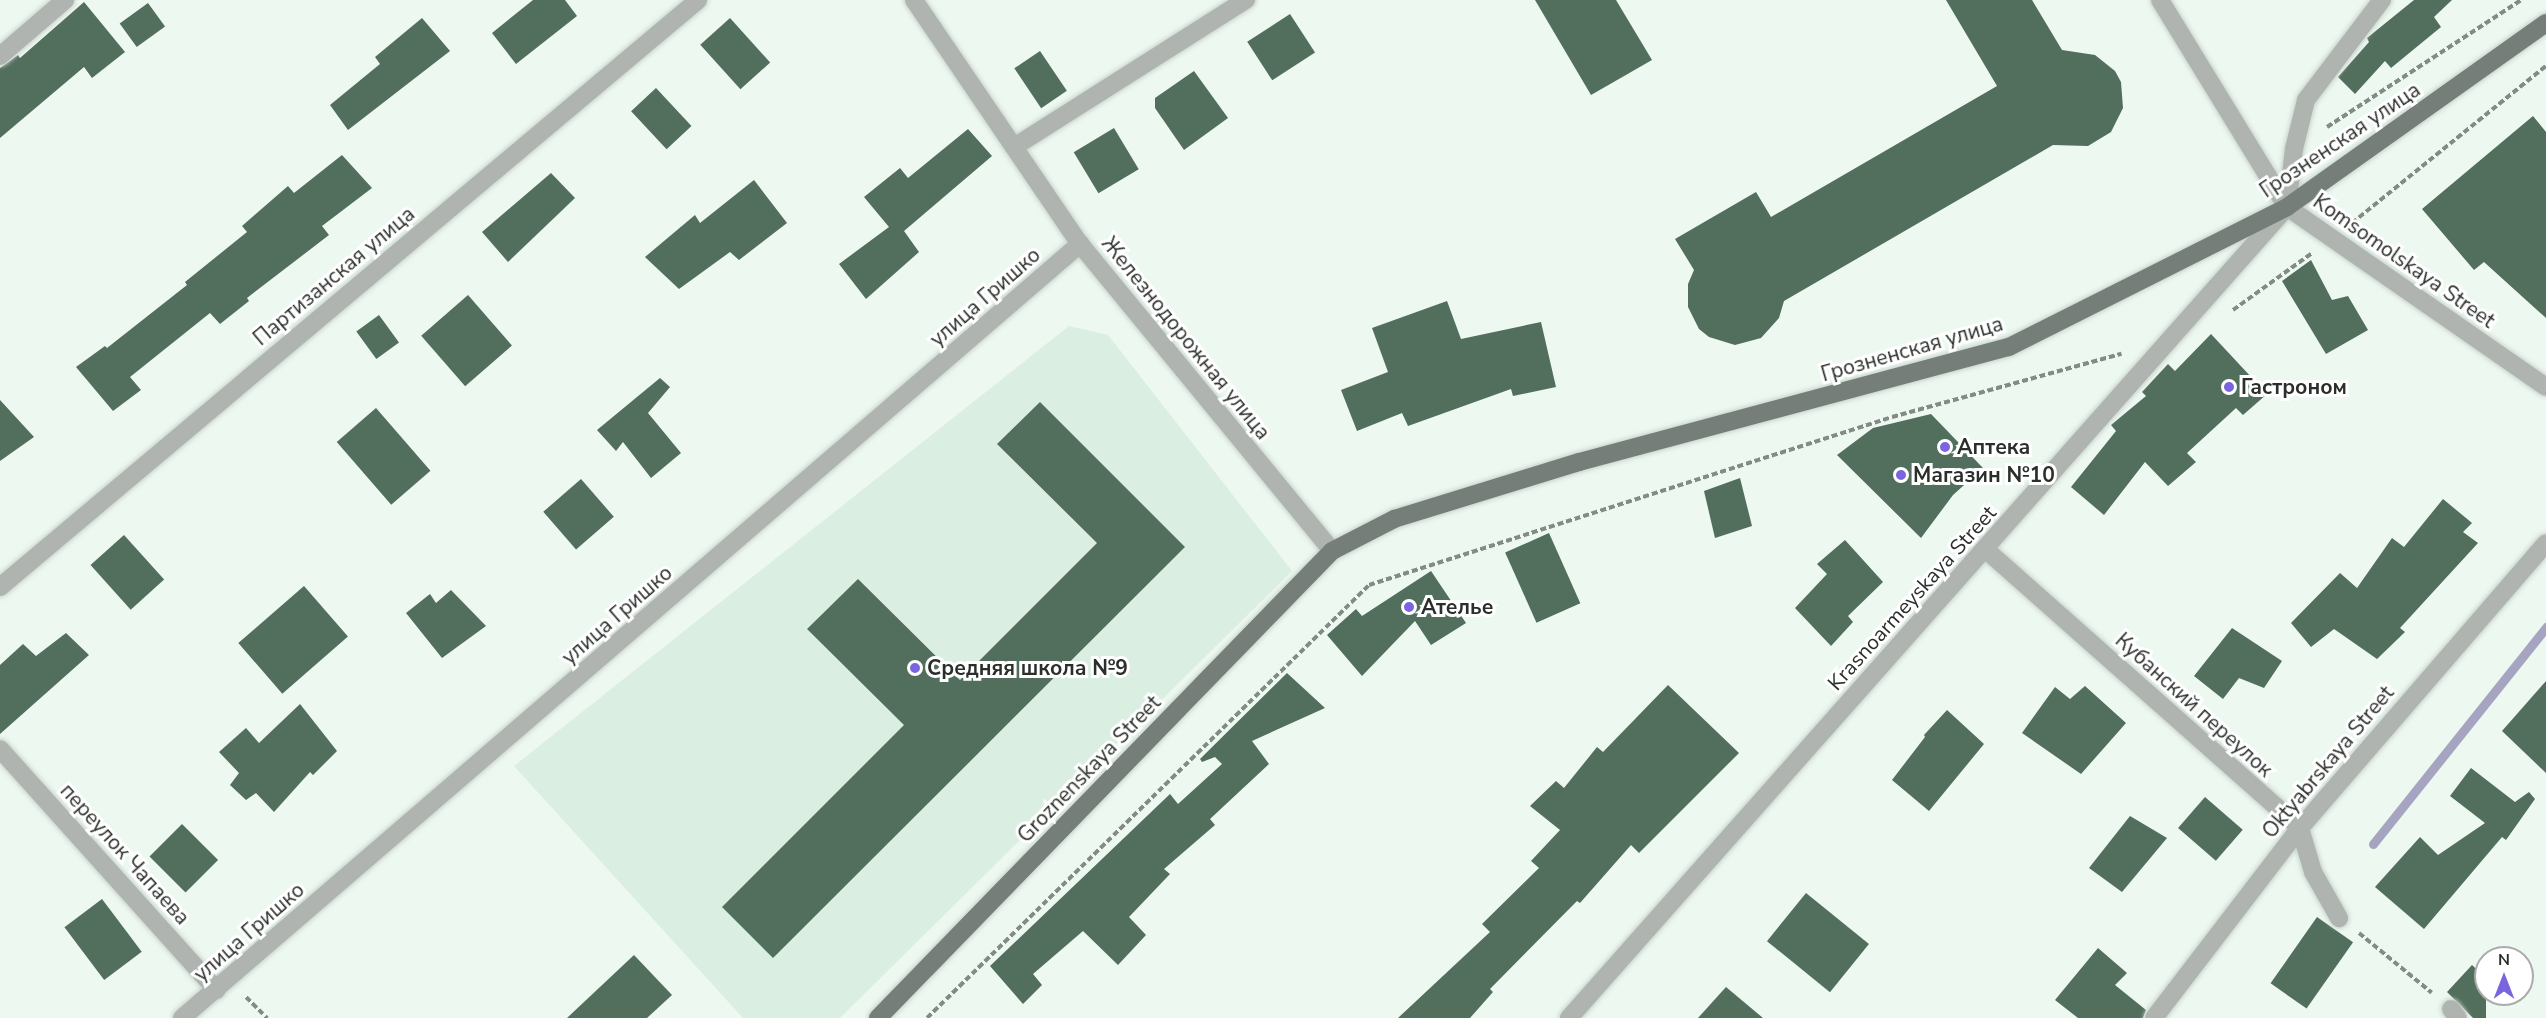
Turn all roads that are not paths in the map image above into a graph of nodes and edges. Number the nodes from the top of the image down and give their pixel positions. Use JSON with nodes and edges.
{"nodes":[{"id":1,"x":65,"y":0,"type":"edge"},
{"id":2,"x":698,"y":0,"type":"edge"},
{"id":3,"x":914,"y":0,"type":"edge"},
{"id":4,"x":1246,"y":0,"type":"edge"},
{"id":5,"x":2160,"y":0,"type":"edge"},
{"id":6,"x":2382,"y":0,"type":"edge"},
{"id":7,"x":2546,"y":23,"type":"edge"},
{"id":8,"x":0,"y":56,"type":"edge"},
{"id":9,"x":1014,"y":147,"type":"junction"},
{"id":10,"x":2287,"y":207,"type":"junction"},
{"id":11,"x":1080,"y":244,"type":"junction"},
{"id":12,"x":2546,"y":387,"type":"edge"},
{"id":13,"x":2546,"y":543,"type":"edge"},
{"id":14,"x":1985,"y":549,"type":"junction"},
{"id":15,"x":1332,"y":551,"type":"junction"},
{"id":16,"x":0,"y":587,"type":"edge"},
{"id":17,"x":0,"y":749,"type":"edge"},
{"id":18,"x":2300,"y":828,"type":"junction"},
{"id":19,"x":2340,"y":918,"type":"road end"},
{"id":20,"x":216,"y":990,"type":"junction"},
{"id":21,"x":182,"y":1018,"type":"edge"},
{"id":22,"x":878,"y":1018,"type":"edge"},
{"id":23,"x":1569,"y":1018,"type":"edge"},
{"id":24,"x":2154,"y":1018,"type":"edge"}],
"edges":[{"from":1,"to":8,"type":"street"},
{"from":2,"to":16,"type":"street","name":"Партизанская улица"},
{"from":3,"to":9,"type":"street","name":"Железнодорожная улица"},
{"from":4,"to":9,"type":"street"},
{"from":5,"to":10,"type":"street","name":"Komsomolskaya Street"},
{"from":6,"to":10,"type":"street"},
{"from":7,"to":10,"type":"main road","name":"Грозненская улица"},
{"from":9,"to":11,"type":"street","name":"Железнодорожная улица"},
{"from":10,"to":12,"type":"street","name":"Komsomolskaya Street"},
{"from":10,"to":14,"type":"street","name":"Krasnoarmeyskaya Street"},
{"from":10,"to":15,"type":"main road","name":"Грозненская улица"},
{"from":11,"to":15,"type":"street","name":"Железнодорожная улица"},
{"from":11,"to":20,"type":"street","name":"улица Гришко"},
{"from":13,"to":18,"type":"street","name":"Oktyabrskaya Street"},
{"from":14,"to":18,"type":"street","name":"Кубанский переулок"},
{"from":14,"to":23,"type":"street","name":"Krasnoarmeyskaya Street"},
{"from":15,"to":22,"type":"main road","name":"Groznenskaya Street"},
{"from":17,"to":20,"type":"street","name":"переулок Чапаева"},
{"from":18,"to":19,"type":"street"},
{"from":18,"to":24,"type":"street","name":"Oktyabrskaya Street"},
{"from":20,"to":21,"type":"street","name":"улица Гришко"}]}
